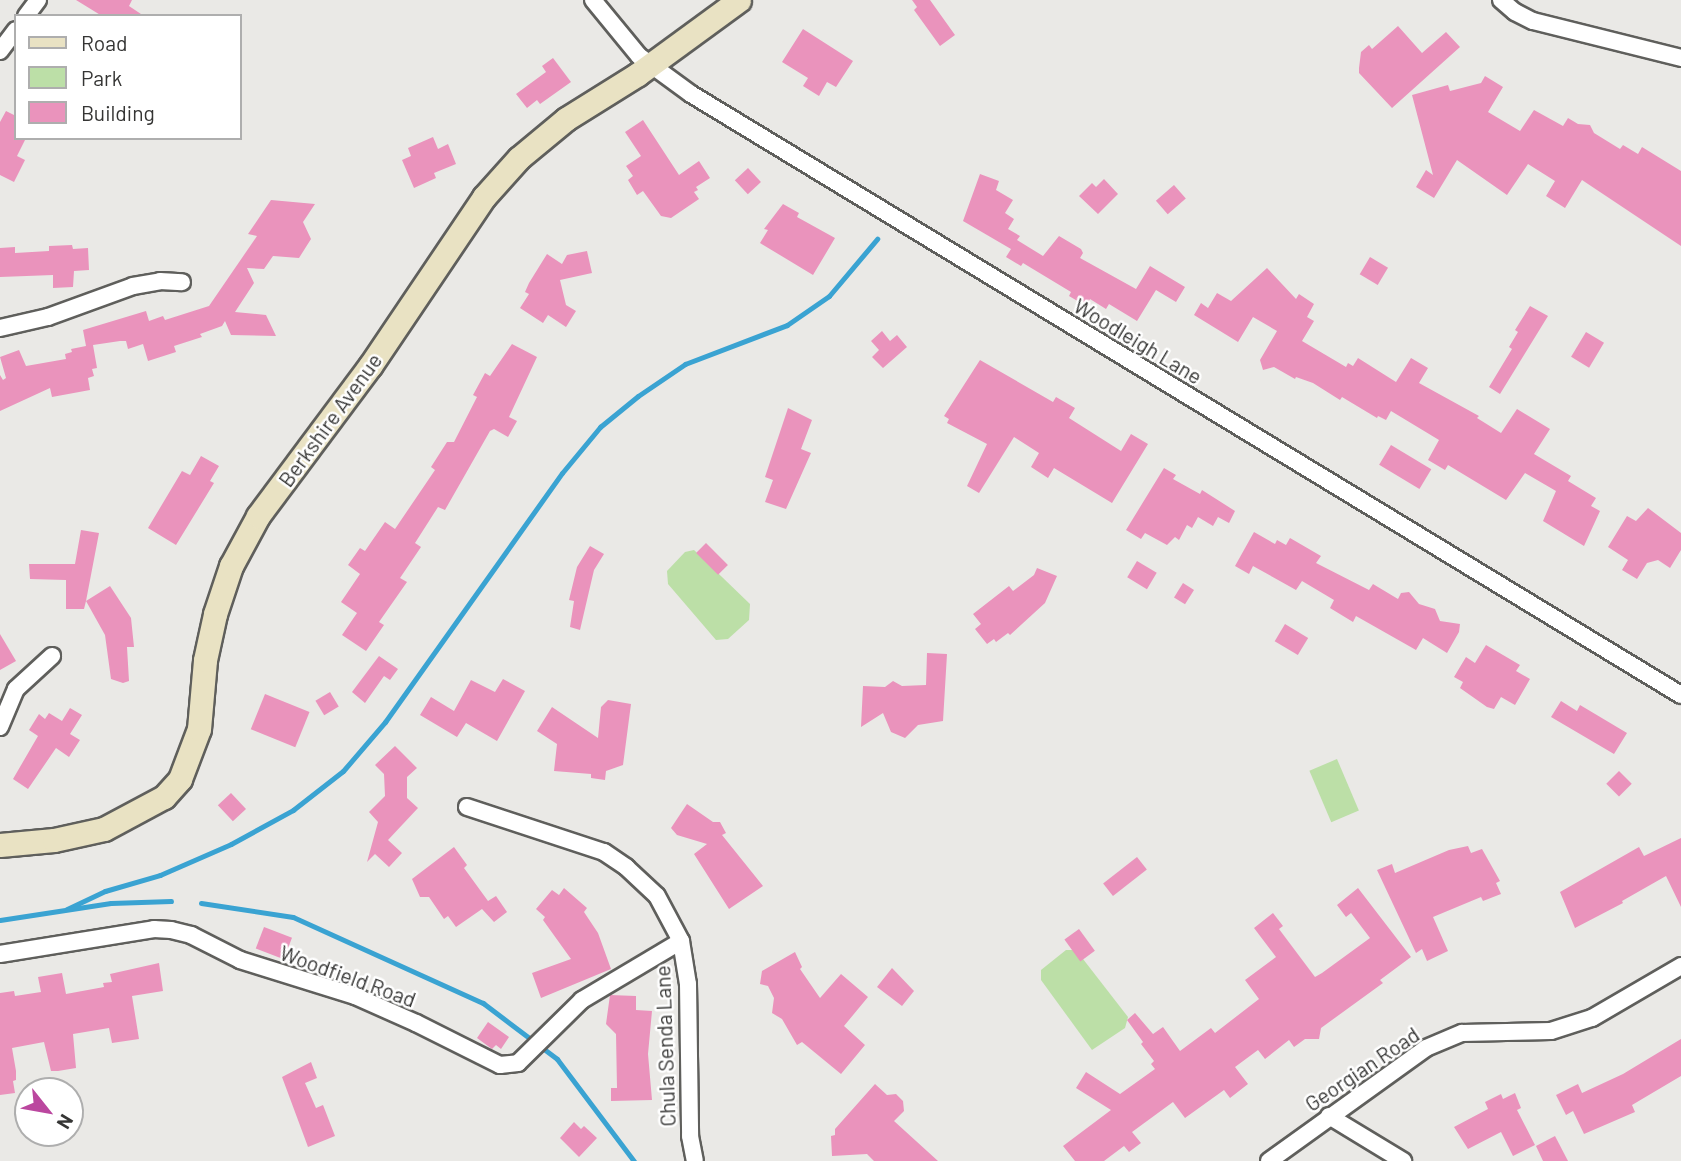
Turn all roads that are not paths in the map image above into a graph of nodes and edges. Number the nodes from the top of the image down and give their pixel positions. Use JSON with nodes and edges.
{"nodes":[{"id":1,"x":593,"y":0,"type":"edge"},
{"id":2,"x":739,"y":0,"type":"edge"},
{"id":3,"x":1501,"y":0,"type":"edge"},
{"id":4,"x":14,"y":33,"type":"edge"},
{"id":5,"x":0,"y":51,"type":"edge"},
{"id":6,"x":1681,"y":58,"type":"edge"},
{"id":7,"x":651,"y":65,"type":"junction"},
{"id":8,"x":182,"y":282,"type":"dead end"},
{"id":9,"x":0,"y":328,"type":"edge"},
{"id":10,"x":52,"y":656,"type":"dead end"},
{"id":11,"x":1681,"y":695,"type":"edge"},
{"id":12,"x":0,"y":727,"type":"edge"},
{"id":13,"x":467,"y":807,"type":"dead end"},
{"id":14,"x":0,"y":845,"type":"edge"},
{"id":15,"x":681,"y":941,"type":"junction"},
{"id":16,"x":0,"y":954,"type":"edge"},
{"id":17,"x":1681,"y":966,"type":"edge"},
{"id":18,"x":1329,"y":1116,"type":"junction"},
{"id":19,"x":695,"y":1161,"type":"edge"},
{"id":20,"x":1269,"y":1161,"type":"edge"},
{"id":21,"x":1403,"y":1161,"type":"edge"}],
"edges":[{"from":1,"to":7,"type":"street","name":"Woodleigh Lane"},
{"from":2,"to":7,"type":"street","name":"Berkshire Avenue"},
{"from":3,"to":6,"type":"street"},
{"from":4,"to":5,"type":"street"},
{"from":7,"to":11,"type":"street","name":"Woodleigh Lane"},
{"from":7,"to":14,"type":"street","name":"Berkshire Avenue"},
{"from":8,"to":9,"type":"street"},
{"from":10,"to":12,"type":"street"},
{"from":13,"to":15,"type":"street","name":"Chula Senda Lane"},
{"from":15,"to":16,"type":"street","name":"Woodfield Road"},
{"from":15,"to":19,"type":"street","name":"Chula Senda Lane"},
{"from":17,"to":18,"type":"street","name":"Georgian Road"},
{"from":18,"to":20,"type":"street","name":"Georgian Road"},
{"from":18,"to":21,"type":"street"}]}
